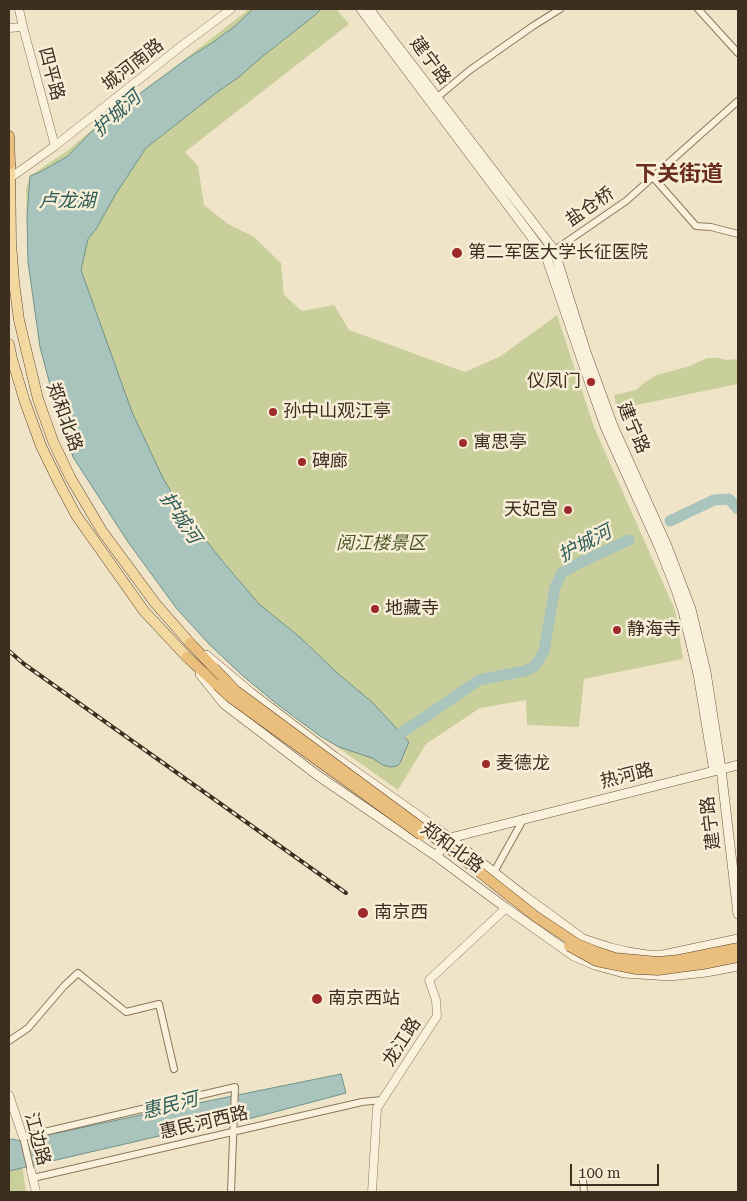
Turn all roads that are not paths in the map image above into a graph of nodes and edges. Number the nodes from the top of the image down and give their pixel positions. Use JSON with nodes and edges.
{"nodes":[{"id":1,"x":19,"y":9,"type":"edge"},
{"id":2,"x":231,"y":9,"type":"edge"},
{"id":3,"x":361,"y":9,"type":"edge"},
{"id":4,"x":369,"y":9,"type":"edge"},
{"id":5,"x":560,"y":9,"type":"edge"},
{"id":6,"x":698,"y":9,"type":"edge"},
{"id":7,"x":23,"y":27,"type":"junction"},
{"id":8,"x":9,"y":28,"type":"edge"},
{"id":9,"x":738,"y":53,"type":"edge"},
{"id":10,"x":434,"y":100,"type":"junction"},
{"id":11,"x":738,"y":101,"type":"edge"},
{"id":12,"x":9,"y":136,"type":"edge"},
{"id":13,"x":55,"y":146,"type":"junction"},
{"id":14,"x":10,"y":164,"type":"edge"},
{"id":15,"x":653,"y":177,"type":"junction"},
{"id":16,"x":10,"y":178,"type":"junction"},
{"id":17,"x":738,"y":234,"type":"edge"},
{"id":18,"x":550,"y":253,"type":"junction"},
{"id":19,"x":9,"y":344,"type":"edge"},
{"id":20,"x":190,"y":643,"type":"junction"},
{"id":21,"x":186,"y":657,"type":"junction"},
{"id":22,"x":738,"y":765,"type":"edge"},
{"id":23,"x":718,"y":770,"type":"junction"},
{"id":24,"x":524,"y":818,"type":"junction"},
{"id":25,"x":450,"y":838,"type":"junction"},
{"id":26,"x":436,"y":856,"type":"junction"},
{"id":27,"x":494,"y":872,"type":"junction"},
{"id":28,"x":506,"y":908,"type":"junction"},
{"id":29,"x":738,"y":914,"type":"edge"},
{"id":30,"x":738,"y":939,"type":"edge"},
{"id":31,"x":738,"y":948,"type":"edge"},
{"id":32,"x":738,"y":956,"type":"edge"},
{"id":33,"x":738,"y":966,"type":"edge"},
{"id":34,"x":9,"y":1041,"type":"edge"},
{"id":35,"x":174,"y":1069,"type":"dead end"},
{"id":36,"x":9,"y":1095,"type":"edge"},
{"id":37,"x":382,"y":1100,"type":"junction"},
{"id":38,"x":234,"y":1130,"type":"junction"},
{"id":39,"x":23,"y":1137,"type":"junction"},
{"id":40,"x":32,"y":1175,"type":"junction"},
{"id":41,"x":584,"y":1181,"type":"dead end"},
{"id":42,"x":36,"y":1192,"type":"edge"},
{"id":43,"x":231,"y":1192,"type":"edge"},
{"id":44,"x":372,"y":1192,"type":"edge"},
{"id":45,"x":584,"y":1192,"type":"edge"}],
"edges":[{"from":1,"to":7,"type":"street","name":"四平路"},
{"from":2,"to":13,"type":"street","name":"城河南路"},
{"from":3,"to":10,"type":"main road","name":"建宁路"},
{"from":4,"to":10,"type":"main road","name":"建宁路"},
{"from":5,"to":10,"type":"street"},
{"from":6,"to":9,"type":"street"},
{"from":7,"to":8,"type":"street"},
{"from":7,"to":13,"type":"street","name":"四平路"},
{"from":10,"to":18,"type":"main road","name":"建宁路"},
{"from":11,"to":15,"type":"street","name":"盐仓桥"},
{"from":12,"to":14,"type":"highway"},
{"from":13,"to":16,"type":"street","name":"城河南路"},
{"from":14,"to":16,"type":"main road","name":"郑和北路"},
{"from":15,"to":17,"type":"street"},
{"from":15,"to":18,"type":"street","name":"盐仓桥"},
{"from":16,"to":20,"type":"main road","name":"郑和北路"},
{"from":18,"to":23,"type":"main road","name":"建宁路"},
{"from":19,"to":21,"type":"main road","name":"郑和北路"},
{"from":20,"to":25,"type":"main road","name":"郑和北路"},
{"from":20,"to":31,"type":"highway","name":"郑和北路","bridge":true},
{"from":21,"to":26,"type":"main road","name":"郑和北路"},
{"from":21,"to":32,"type":"highway","name":"郑和北路","bridge":true},
{"from":22,"to":23,"type":"main road","name":"热河路"},
{"from":23,"to":24,"type":"main road","name":"热河路"},
{"from":23,"to":29,"type":"main road","name":"建宁路"},
{"from":24,"to":25,"type":"main road","name":"热河路"},
{"from":24,"to":27,"type":"street"},
{"from":25,"to":26,"type":"main road"},
{"from":25,"to":27,"type":"main road","name":"郑和北路"},
{"from":26,"to":28,"type":"main road","name":"郑和北路"},
{"from":27,"to":28,"type":"street"},
{"from":27,"to":30,"type":"main road","name":"郑和北路"},
{"from":28,"to":33,"type":"main road","name":"郑和北路"},
{"from":28,"to":37,"type":"street","name":"龙江路"},
{"from":34,"to":35,"type":"street"},
{"from":36,"to":39,"type":"street","name":"江边路"},
{"from":37,"to":38,"type":"street","name":"惠民河西路"},
{"from":37,"to":44,"type":"street","name":"龙江路"},
{"from":38,"to":39,"type":"street"},
{"from":38,"to":40,"type":"street","name":"惠民河西路"},
{"from":38,"to":43,"type":"street"},
{"from":39,"to":40,"type":"street","name":"江边路"},
{"from":40,"to":42,"type":"street","name":"江边路"},
{"from":41,"to":45,"type":"street"}]}
